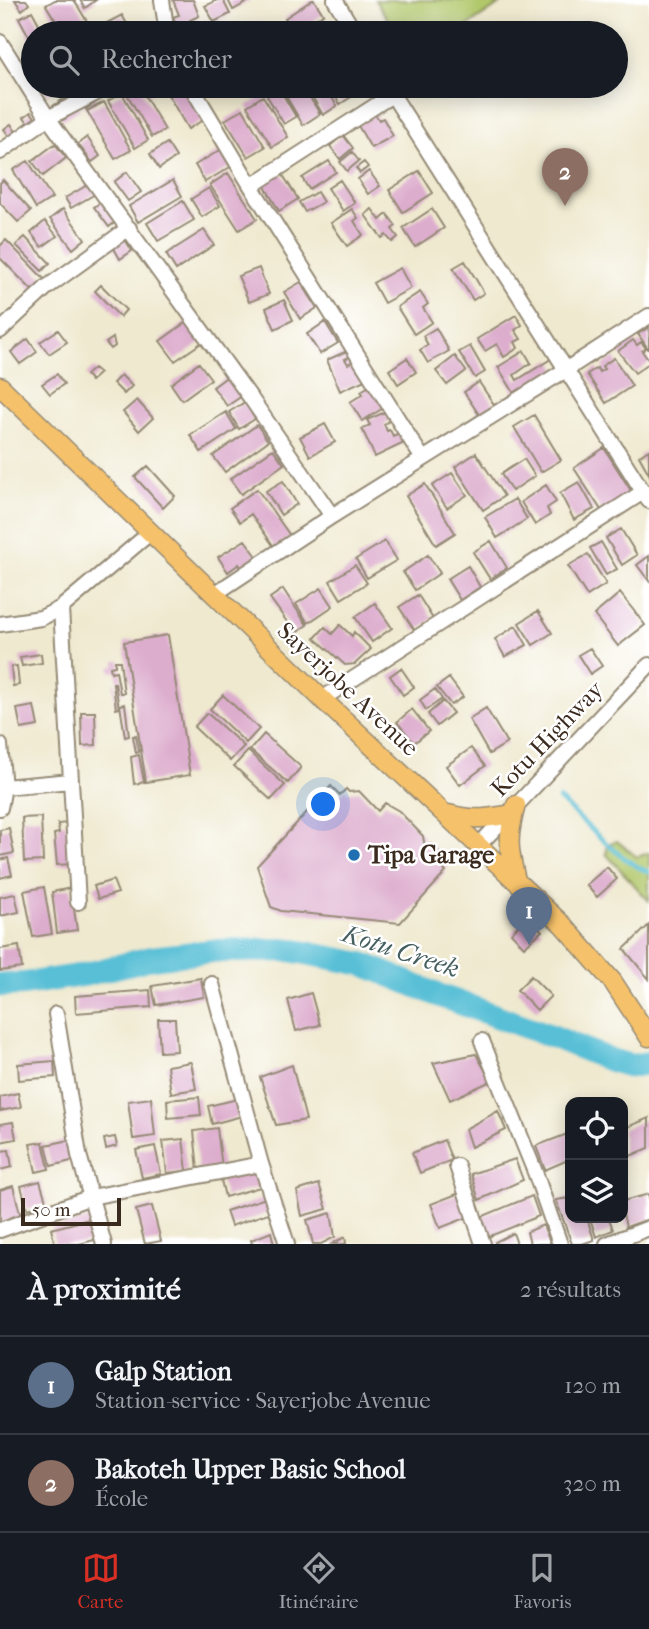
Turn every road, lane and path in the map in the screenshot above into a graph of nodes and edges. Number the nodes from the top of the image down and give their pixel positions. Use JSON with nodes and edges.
{"nodes":[{"id":1,"x":162,"y":0,"type":"edge"},
{"id":2,"x":335,"y":0,"type":"edge"},
{"id":3,"x":165,"y":21,"type":"edge"},
{"id":4,"x":348,"y":21,"type":"edge"},
{"id":5,"x":0,"y":42,"type":"edge"},
{"id":6,"x":21,"y":75,"type":"edge"},
{"id":7,"x":35,"y":98,"type":"edge"},
{"id":8,"x":87,"y":98,"type":"edge"},
{"id":9,"x":198,"y":98,"type":"edge"},
{"id":10,"x":378,"y":98,"type":"edge"},
{"id":11,"x":394,"y":98,"type":"edge"},
{"id":12,"x":48,"y":118,"type":"junction"},
{"id":13,"x":0,"y":152,"type":"edge"},
{"id":14,"x":251,"y":186,"type":"junction"},
{"id":15,"x":129,"y":229,"type":"junction"},
{"id":16,"x":649,"y":316,"type":"edge"},
{"id":17,"x":0,"y":331,"type":"edge"},
{"id":18,"x":567,"y":369,"type":"junction"},
{"id":19,"x":0,"y":386,"type":"edge"},
{"id":20,"x":423,"y":459,"type":"junction"},
{"id":21,"x":646,"y":496,"type":"edge"},
{"id":22,"x":332,"y":516,"type":"junction"},
{"id":23,"x":151,"y":532,"type":"junction"},
{"id":24,"x":213,"y":595,"type":"junction"},
{"id":25,"x":61,"y":608,"type":"junction"},
{"id":26,"x":0,"y":624,"type":"edge"},
{"id":27,"x":649,"y":665,"type":"edge"},
{"id":28,"x":322,"y":699,"type":"junction"},
{"id":29,"x":0,"y":745,"type":"edge"},
{"id":30,"x":71,"y":781,"type":"junction"},
{"id":31,"x":4,"y":787,"type":"junction"},
{"id":32,"x":0,"y":808,"type":"edge"},
{"id":33,"x":511,"y":810,"type":"junction"},
{"id":34,"x":445,"y":813,"type":"junction"},
{"id":35,"x":479,"y":845,"type":"junction"},
{"id":36,"x":516,"y":880,"type":"junction"},
{"id":37,"x":78,"y":902,"type":"dead end"},
{"id":38,"x":212,"y":984,"type":"dead end"},
{"id":39,"x":56,"y":1014,"type":"dead end"},
{"id":40,"x":649,"y":1037,"type":"edge"},
{"id":41,"x":482,"y":1041,"type":"dead end"},
{"id":42,"x":261,"y":1164,"type":"junction"},
{"id":43,"x":457,"y":1166,"type":"dead end"},
{"id":44,"x":91,"y":1197,"type":"junction"},
{"id":45,"x":649,"y":1228,"type":"edge"},
{"id":46,"x":0,"y":1230,"type":"edge"},
{"id":47,"x":625,"y":1241,"type":"edge"},
{"id":48,"x":104,"y":1244,"type":"edge"},
{"id":49,"x":287,"y":1244,"type":"edge"},
{"id":50,"x":483,"y":1244,"type":"edge"},
{"id":51,"x":560,"y":1244,"type":"edge"},
{"id":52,"x":607,"y":1244,"type":"edge"}],
"edges":[{"from":1,"to":3,"type":"street"},
{"from":2,"to":4,"type":"street"},
{"from":5,"to":6,"type":"street"},
{"from":7,"to":12,"type":"street"},
{"from":8,"to":12,"type":"street"},
{"from":9,"to":14,"type":"street"},
{"from":10,"to":14,"type":"street"},
{"from":11,"to":18,"type":"street"},
{"from":12,"to":13,"type":"street"},
{"from":12,"to":15,"type":"street"},
{"from":14,"to":20,"type":"street"},
{"from":15,"to":17,"type":"street"},
{"from":15,"to":22,"type":"street"},
{"from":16,"to":18,"type":"street"},
{"from":18,"to":20,"type":"street"},
{"from":18,"to":21,"type":"street"},
{"from":19,"to":23,"type":"main road","name":"Sayerjobe Avenue"},
{"from":20,"to":22,"type":"street"},
{"from":21,"to":28,"type":"street"},
{"from":22,"to":24,"type":"street"},
{"from":23,"to":24,"type":"main road","name":"Sayerjobe Avenue"},
{"from":23,"to":25,"type":"street"},
{"from":24,"to":28,"type":"main road","name":"Sayerjobe Avenue"},
{"from":25,"to":26,"type":"street"},
{"from":25,"to":30,"type":"street"},
{"from":27,"to":33,"type":"street","name":"Kotu Highway"},
{"from":28,"to":34,"type":"main road","name":"Sayerjobe Avenue"},
{"from":29,"to":31,"type":"street"},
{"from":30,"to":31,"type":"street"},
{"from":30,"to":37,"type":"street"},
{"from":31,"to":32,"type":"street"},
{"from":33,"to":34,"type":"main road"},
{"from":33,"to":35,"type":"street","name":"Kotu Highway"},
{"from":33,"to":36,"type":"main road"},
{"from":34,"to":35,"type":"main road","name":"Sayerjobe Avenue"},
{"from":35,"to":36,"type":"main road","name":"Sayerjobe Avenue"},
{"from":36,"to":40,"type":"main road","name":"Sayerjobe Avenue"},
{"from":38,"to":42,"type":"street"},
{"from":39,"to":44,"type":"street"},
{"from":41,"to":51,"type":"street"},
{"from":42,"to":44,"type":"street"},
{"from":42,"to":49,"type":"street"},
{"from":43,"to":50,"type":"street"},
{"from":44,"to":46,"type":"street"},
{"from":44,"to":48,"type":"street"},
{"from":45,"to":47,"type":"street"},
{"from":47,"to":52,"type":"street"}]}
